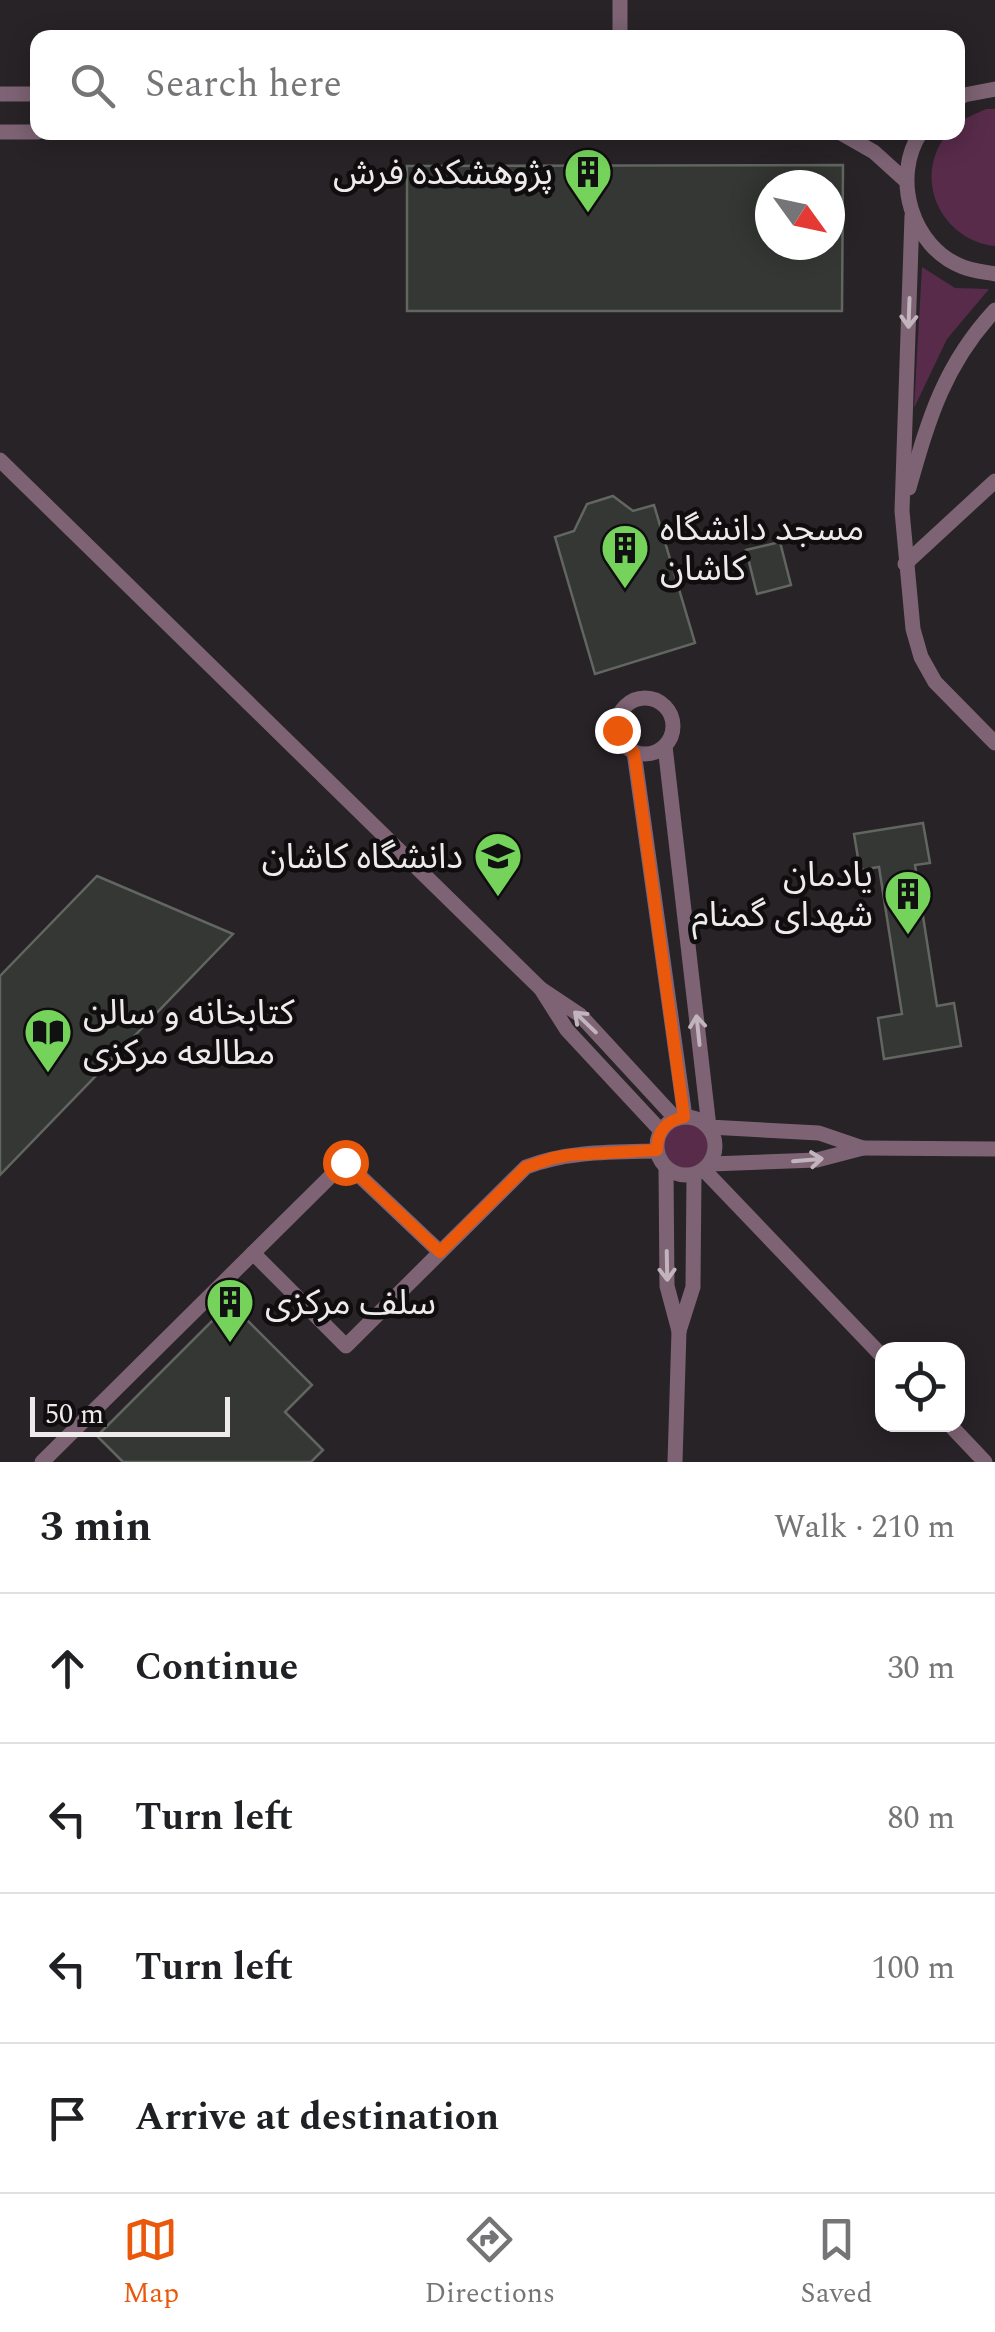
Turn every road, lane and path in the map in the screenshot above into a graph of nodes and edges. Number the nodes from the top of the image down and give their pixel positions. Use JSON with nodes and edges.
{"nodes":[{"id":1,"x":620,"y":0,"type":"edge"},
{"id":2,"x":620,"y":30,"type":"edge"},
{"id":3,"x":995,"y":89,"type":"edge"},
{"id":4,"x":0,"y":94,"type":"edge"},
{"id":5,"x":30,"y":94,"type":"edge"},
{"id":6,"x":965,"y":95,"type":"edge"},
{"id":7,"x":0,"y":132,"type":"edge"},
{"id":8,"x":30,"y":132,"type":"edge"},
{"id":9,"x":853,"y":140,"type":"edge"},
{"id":10,"x":916,"y":140,"type":"edge"},
{"id":11,"x":906,"y":180,"type":"junction"},
{"id":12,"x":912,"y":216,"type":"junction"},
{"id":13,"x":995,"y":274,"type":"edge"},
{"id":14,"x":995,"y":310,"type":"edge"},
{"id":15,"x":0,"y":460,"type":"edge"},
{"id":16,"x":995,"y":480,"type":"edge"},
{"id":17,"x":902,"y":511,"type":"junction"},
{"id":18,"x":906,"y":564,"type":"junction"},
{"id":19,"x":995,"y":743,"type":"edge"},
{"id":20,"x":666,"y":746,"type":"junction"},
{"id":21,"x":634,"y":752,"type":"junction"},
{"id":22,"x":540,"y":989,"type":"junction"},
{"id":23,"x":680,"y":1118,"type":"junction"},
{"id":24,"x":709,"y":1127,"type":"junction"},
{"id":25,"x":661,"y":1131,"type":"junction"},
{"id":26,"x":863,"y":1148,"type":"junction"},
{"id":27,"x":995,"y":1149,"type":"edge"},
{"id":28,"x":657,"y":1150,"type":"junction"},
{"id":29,"x":666,"y":1168,"type":"junction"},
{"id":30,"x":703,"y":1170,"type":"junction"},
{"id":31,"x":440,"y":1252,"type":"junction"},
{"id":32,"x":253,"y":1254,"type":"junction"},
{"id":33,"x":679,"y":1331,"type":"junction"},
{"id":34,"x":875,"y":1349,"type":"edge"},
{"id":35,"x":956,"y":1432,"type":"edge"},
{"id":36,"x":42,"y":1462,"type":"edge"},
{"id":37,"x":675,"y":1462,"type":"edge"},
{"id":38,"x":985,"y":1462,"type":"edge"}],
"edges":[{"from":1,"to":2,"type":"lane"},
{"from":3,"to":6,"type":"lane"},
{"from":4,"to":5,"type":"lane"},
{"from":7,"to":8,"type":"lane"},
{"from":9,"to":11,"type":"lane"},
{"from":10,"to":11,"type":"lane"},
{"from":11,"to":12,"type":"lane"},
{"from":12,"to":13,"type":"lane"},
{"from":12,"to":17,"type":"lane","one_way":true},
{"from":14,"to":17,"type":"lane"},
{"from":15,"to":22,"type":"lane"},
{"from":16,"to":18,"type":"lane"},
{"from":17,"to":18,"type":"lane"},
{"from":18,"to":19,"type":"lane"},
{"from":20,"to":21,"type":"lane"},
{"from":20,"to":21,"type":"lane"},
{"from":24,"to":20,"type":"lane","one_way":true},
{"from":21,"to":23,"type":"lane"},
{"from":23,"to":22,"type":"lane","one_way":true},
{"from":22,"to":25,"type":"lane"},
{"from":23,"to":24,"type":"lane"},
{"from":23,"to":25,"type":"lane"},
{"from":24,"to":26,"type":"lane"},
{"from":24,"to":30,"type":"lane"},
{"from":25,"to":28,"type":"lane"},
{"from":26,"to":27,"type":"lane"},
{"from":30,"to":26,"type":"lane","one_way":true},
{"from":28,"to":29,"type":"lane"},
{"from":28,"to":31,"type":"lane"},
{"from":29,"to":30,"type":"lane"},
{"from":29,"to":33,"type":"lane","one_way":true},
{"from":30,"to":33,"type":"lane"},
{"from":30,"to":34,"type":"lane"},
{"from":31,"to":32,"type":"lane"},
{"from":31,"to":32,"type":"lane"},
{"from":32,"to":36,"type":"lane"},
{"from":33,"to":37,"type":"lane"},
{"from":35,"to":38,"type":"lane"}]}
